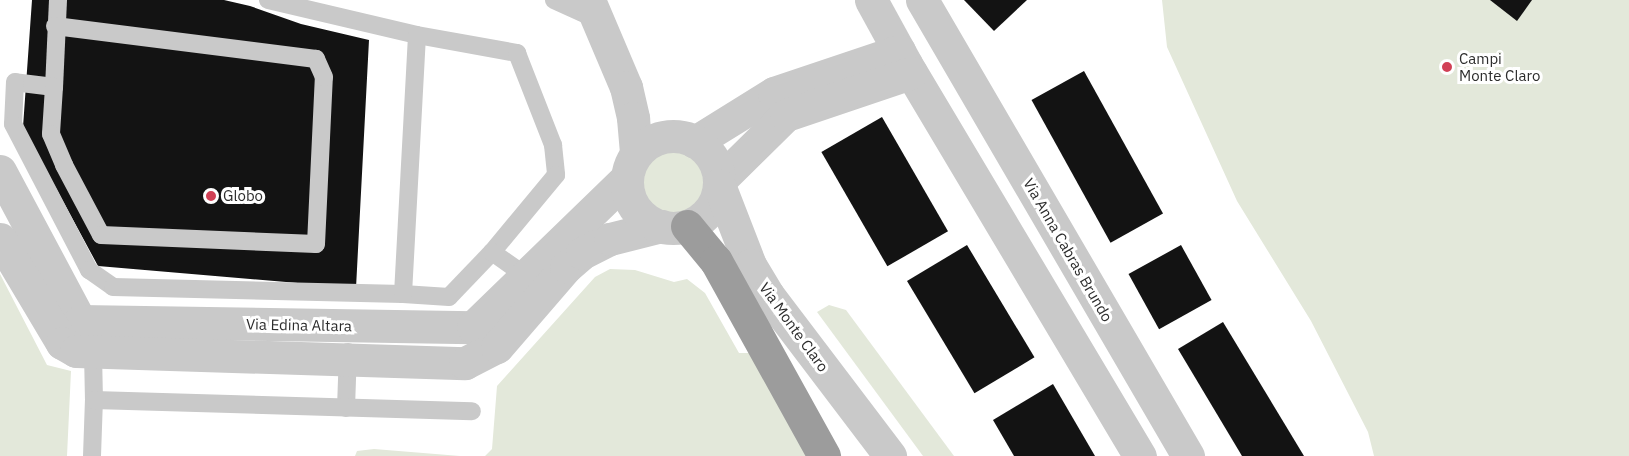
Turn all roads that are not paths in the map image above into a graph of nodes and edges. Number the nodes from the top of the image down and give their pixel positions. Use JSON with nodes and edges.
{"nodes":[{"id":1,"x":58,"y":0,"type":"edge"},
{"id":2,"x":554,"y":0,"type":"edge"},
{"id":3,"x":871,"y":0,"type":"edge"},
{"id":4,"x":922,"y":0,"type":"edge"},
{"id":5,"x":272,"y":1,"type":"edge"},
{"id":6,"x":592,"y":9,"type":"edge"},
{"id":7,"x":55,"y":26,"type":"junction"},
{"id":8,"x":417,"y":34,"type":"junction"},
{"id":9,"x":949,"y":44,"type":"junction"},
{"id":10,"x":906,"y":63,"type":"junction"},
{"id":11,"x":54,"y":87,"type":"junction"},
{"id":12,"x":626,"y":87,"type":"junction"},
{"id":13,"x":690,"y":140,"type":"junction"},
{"id":14,"x":632,"y":166,"type":"junction"},
{"id":15,"x":0,"y":171,"type":"edge"},
{"id":16,"x":719,"y":183,"type":"junction"},
{"id":17,"x":674,"y":226,"type":"junction"},
{"id":18,"x":0,"y":239,"type":"edge"},
{"id":19,"x":492,"y":252,"type":"junction"},
{"id":20,"x":526,"y":276,"type":"junction"},
{"id":21,"x":403,"y":294,"type":"junction"},
{"id":22,"x":350,"y":326,"type":"junction"},
{"id":23,"x":93,"y":353,"type":"junction"},
{"id":24,"x":348,"y":360,"type":"junction"},
{"id":25,"x":94,"y":400,"type":"junction"},
{"id":26,"x":346,"y":408,"type":"junction"},
{"id":27,"x":472,"y":411,"type":"dead end"},
{"id":28,"x":92,"y":456,"type":"edge"},
{"id":29,"x":824,"y":456,"type":"edge"},
{"id":30,"x":890,"y":456,"type":"edge"},
{"id":31,"x":1140,"y":456,"type":"edge"},
{"id":32,"x":1188,"y":456,"type":"edge"}],
"edges":[{"from":1,"to":7,"type":"lane"},
{"from":2,"to":6,"type":"lane"},
{"from":3,"to":10,"type":"street"},
{"from":4,"to":9,"type":"street","name":"Via Anna Cabras Brundo"},
{"from":5,"to":8,"type":"lane"},
{"from":6,"to":12,"type":"street"},
{"from":7,"to":11,"type":"lane"},
{"from":7,"to":11,"type":"lane"},
{"from":8,"to":19,"type":"lane"},
{"from":8,"to":21,"type":"lane"},
{"from":9,"to":10,"type":"street"},
{"from":9,"to":32,"type":"street","name":"Via Anna Cabras Brundo"},
{"from":10,"to":13,"type":"street"},
{"from":10,"to":16,"type":"street"},
{"from":10,"to":31,"type":"street"},
{"from":11,"to":21,"type":"lane"},
{"from":12,"to":13,"type":"street"},
{"from":12,"to":14,"type":"street"},
{"from":13,"to":14,"type":"street"},
{"from":13,"to":16,"type":"street"},
{"from":14,"to":17,"type":"street"},
{"from":14,"to":20,"type":"street","name":"Via Edina Altara"},
{"from":15,"to":22,"type":"street","name":"Via Edina Altara"},
{"from":16,"to":17,"type":"street"},
{"from":16,"to":30,"type":"street","name":"Via Monte Claro"},
{"from":17,"to":24,"type":"street"},
{"from":17,"to":29,"type":"highway"},
{"from":18,"to":23,"type":"street"},
{"from":19,"to":20,"type":"lane"},
{"from":19,"to":21,"type":"lane"},
{"from":20,"to":22,"type":"street","name":"Via Edina Altara"},
{"from":22,"to":24,"type":"lane"},
{"from":23,"to":24,"type":"street"},
{"from":23,"to":25,"type":"lane"},
{"from":24,"to":26,"type":"lane"},
{"from":25,"to":26,"type":"lane"},
{"from":25,"to":28,"type":"lane"},
{"from":26,"to":27,"type":"lane"}]}
